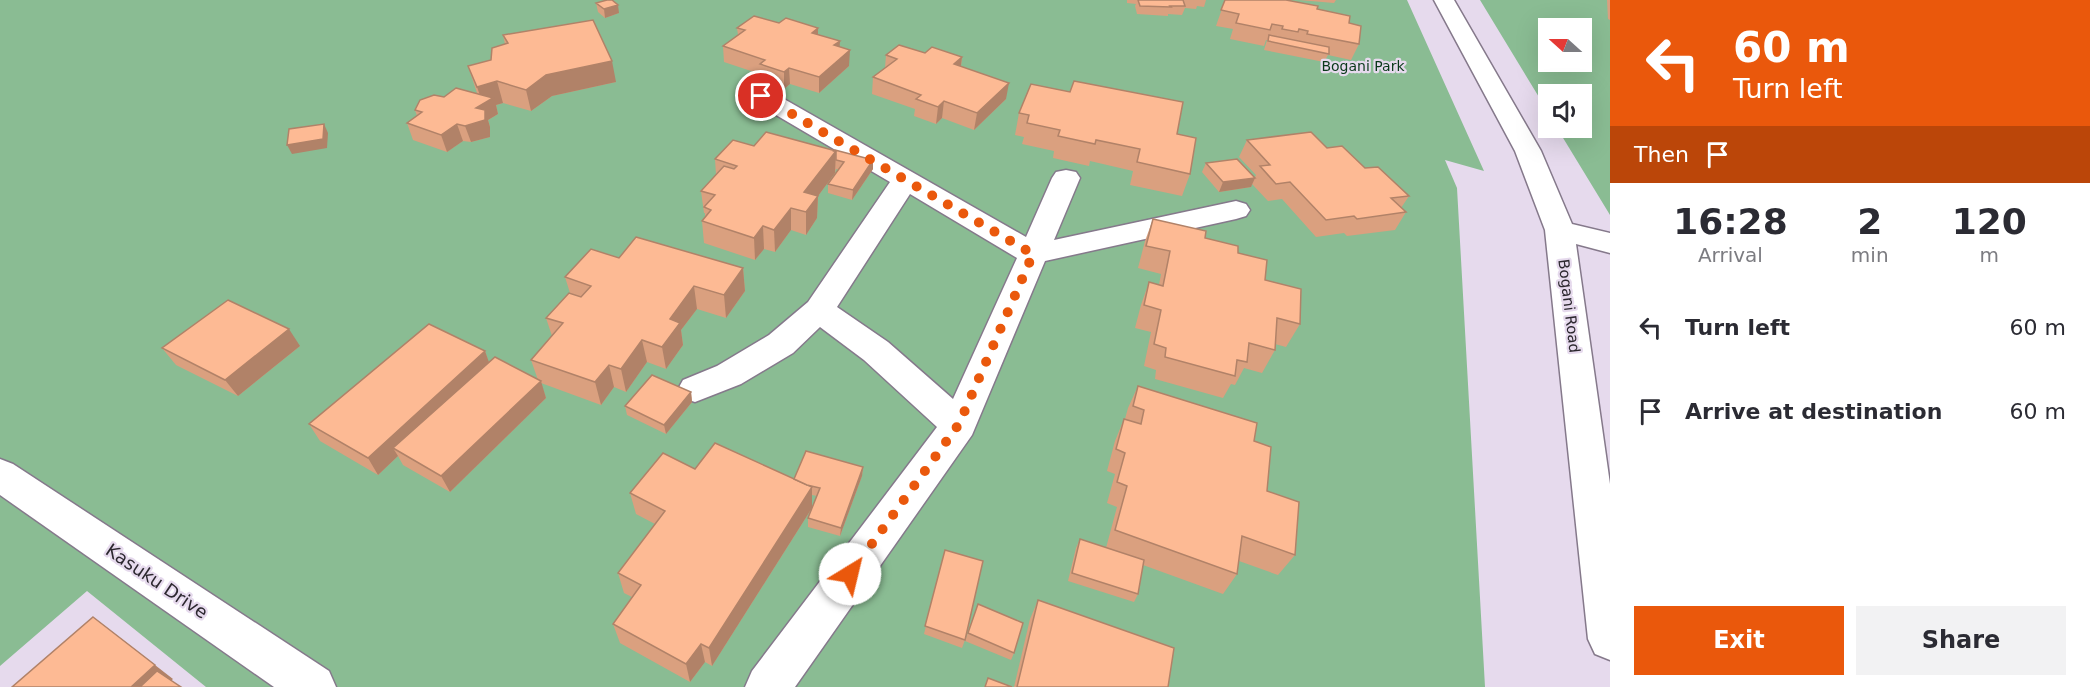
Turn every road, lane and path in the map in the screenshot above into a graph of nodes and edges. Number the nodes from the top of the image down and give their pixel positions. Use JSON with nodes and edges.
{"nodes":[{"id":1,"x":1444,"y":0,"type":"edge"},
{"id":2,"x":761,"y":96,"type":"dead end"},
{"id":3,"x":1066,"y":178,"type":"dead end"},
{"id":4,"x":905,"y":180,"type":"junction"},
{"id":5,"x":1236,"y":210,"type":"dead end"},
{"id":6,"x":1560,"y":230,"type":"junction"},
{"id":7,"x":1610,"y":243,"type":"edge"},
{"id":8,"x":1033,"y":254,"type":"junction"},
{"id":9,"x":819,"y":310,"type":"junction"},
{"id":10,"x":695,"y":389,"type":"dead end"},
{"id":11,"x":959,"y":424,"type":"junction"},
{"id":12,"x":0,"y":475,"type":"edge"},
{"id":13,"x":1610,"y":639,"type":"edge"},
{"id":14,"x":313,"y":687,"type":"edge"},
{"id":15,"x":768,"y":687,"type":"edge"}],
"edges":[{"from":1,"to":6,"type":"street","name":"Bogani Road"},
{"from":2,"to":4,"type":"street"},
{"from":3,"to":8,"type":"street"},
{"from":4,"to":8,"type":"street"},
{"from":4,"to":9,"type":"street"},
{"from":5,"to":8,"type":"street"},
{"from":6,"to":7,"type":"street"},
{"from":6,"to":13,"type":"street","name":"Bogani Road"},
{"from":8,"to":11,"type":"street"},
{"from":9,"to":10,"type":"street"},
{"from":9,"to":11,"type":"street"},
{"from":11,"to":15,"type":"street"},
{"from":12,"to":14,"type":"street","name":"Kasuku Drive"}]}
